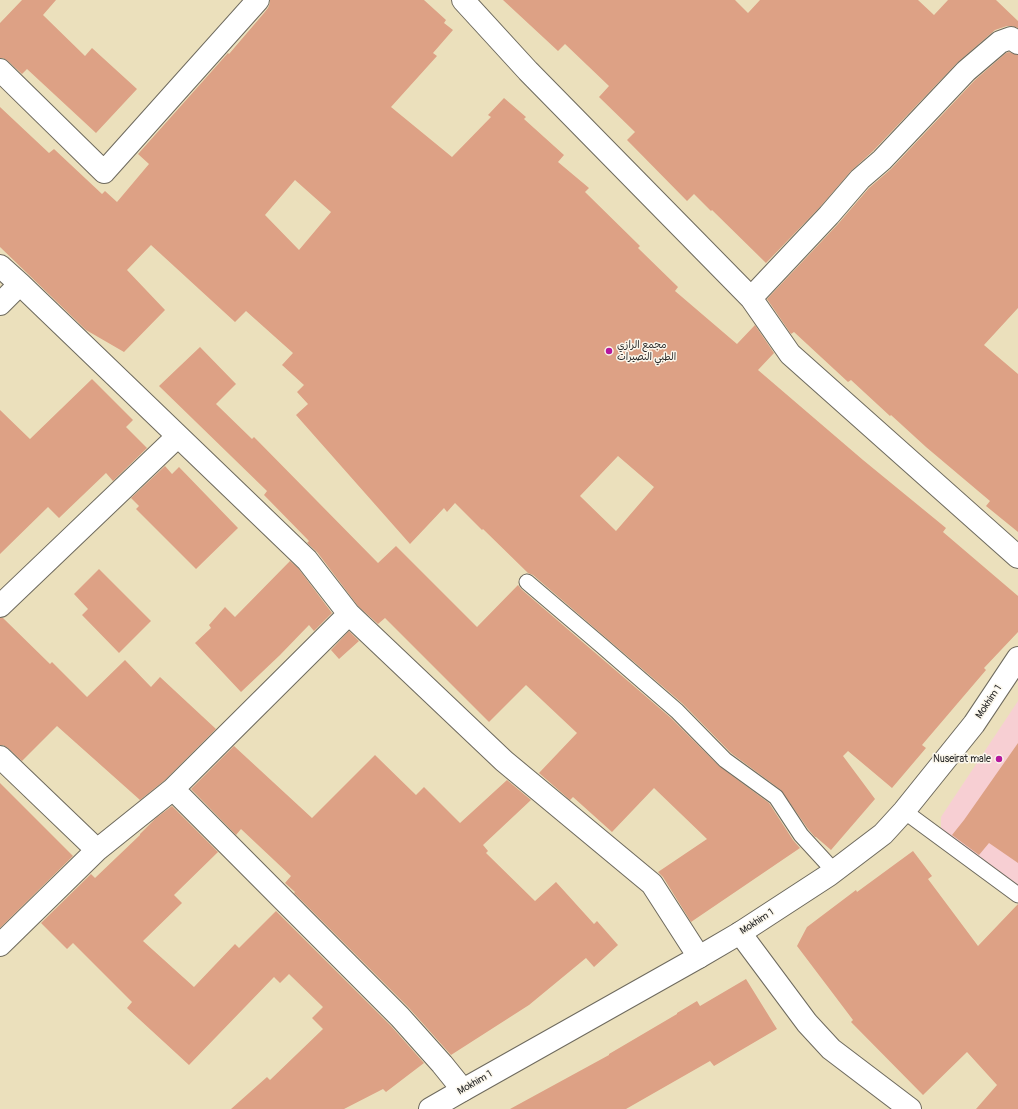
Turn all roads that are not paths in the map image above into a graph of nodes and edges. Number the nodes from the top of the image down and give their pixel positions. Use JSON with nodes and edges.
{"nodes":[{"id":1,"x":258,"y":0,"type":"edge"},
{"id":2,"x":463,"y":0,"type":"edge"},
{"id":3,"x":1018,"y":43,"type":"edge"},
{"id":4,"x":0,"y":70,"type":"edge"},
{"id":5,"x":0,"y":266,"type":"edge"},
{"id":6,"x":20,"y":284,"type":"junction"},
{"id":7,"x":751,"y":298,"type":"junction"},
{"id":8,"x":0,"y":304,"type":"edge"},
{"id":9,"x":178,"y":436,"type":"junction"},
{"id":10,"x":1018,"y":557,"type":"edge"},
{"id":11,"x":527,"y":582,"type":"dead end"},
{"id":12,"x":0,"y":606,"type":"edge"},
{"id":13,"x":349,"y":614,"type":"junction"},
{"id":14,"x":1018,"y":658,"type":"edge"},
{"id":15,"x":0,"y":757,"type":"edge"},
{"id":16,"x":173,"y":789,"type":"junction"},
{"id":17,"x":904,"y":811,"type":"junction"},
{"id":18,"x":97,"y":850,"type":"junction"},
{"id":19,"x":834,"y":871,"type":"junction"},
{"id":20,"x":1018,"y":895,"type":"edge"},
{"id":21,"x":740,"y":933,"type":"junction"},
{"id":22,"x":0,"y":945,"type":"edge"},
{"id":23,"x":699,"y":957,"type":"junction"},
{"id":24,"x":462,"y":1090,"type":"junction"},
{"id":25,"x":430,"y":1109,"type":"edge"},
{"id":26,"x":910,"y":1109,"type":"edge"}],
"edges":[{"from":1,"to":4,"type":"street"},
{"from":2,"to":7,"type":"street"},
{"from":3,"to":7,"type":"street"},
{"from":5,"to":6,"type":"street"},
{"from":6,"to":8,"type":"street"},
{"from":6,"to":9,"type":"street"},
{"from":7,"to":10,"type":"street"},
{"from":9,"to":12,"type":"street"},
{"from":9,"to":13,"type":"street"},
{"from":11,"to":19,"type":"lane"},
{"from":13,"to":16,"type":"street"},
{"from":13,"to":23,"type":"street"},
{"from":14,"to":17,"type":"street","name":"Mokhim 1"},
{"from":15,"to":18,"type":"street"},
{"from":16,"to":18,"type":"street"},
{"from":16,"to":24,"type":"street"},
{"from":17,"to":19,"type":"street","name":"Mokhim 1"},
{"from":17,"to":20,"type":"lane"},
{"from":18,"to":22,"type":"street"},
{"from":19,"to":21,"type":"street","name":"Mokhim 1"},
{"from":21,"to":23,"type":"street","name":"Mokhim 1"},
{"from":21,"to":26,"type":"street"},
{"from":23,"to":24,"type":"street","name":"Mokhim 1"},
{"from":24,"to":25,"type":"street","name":"Mokhim 1"}]}
